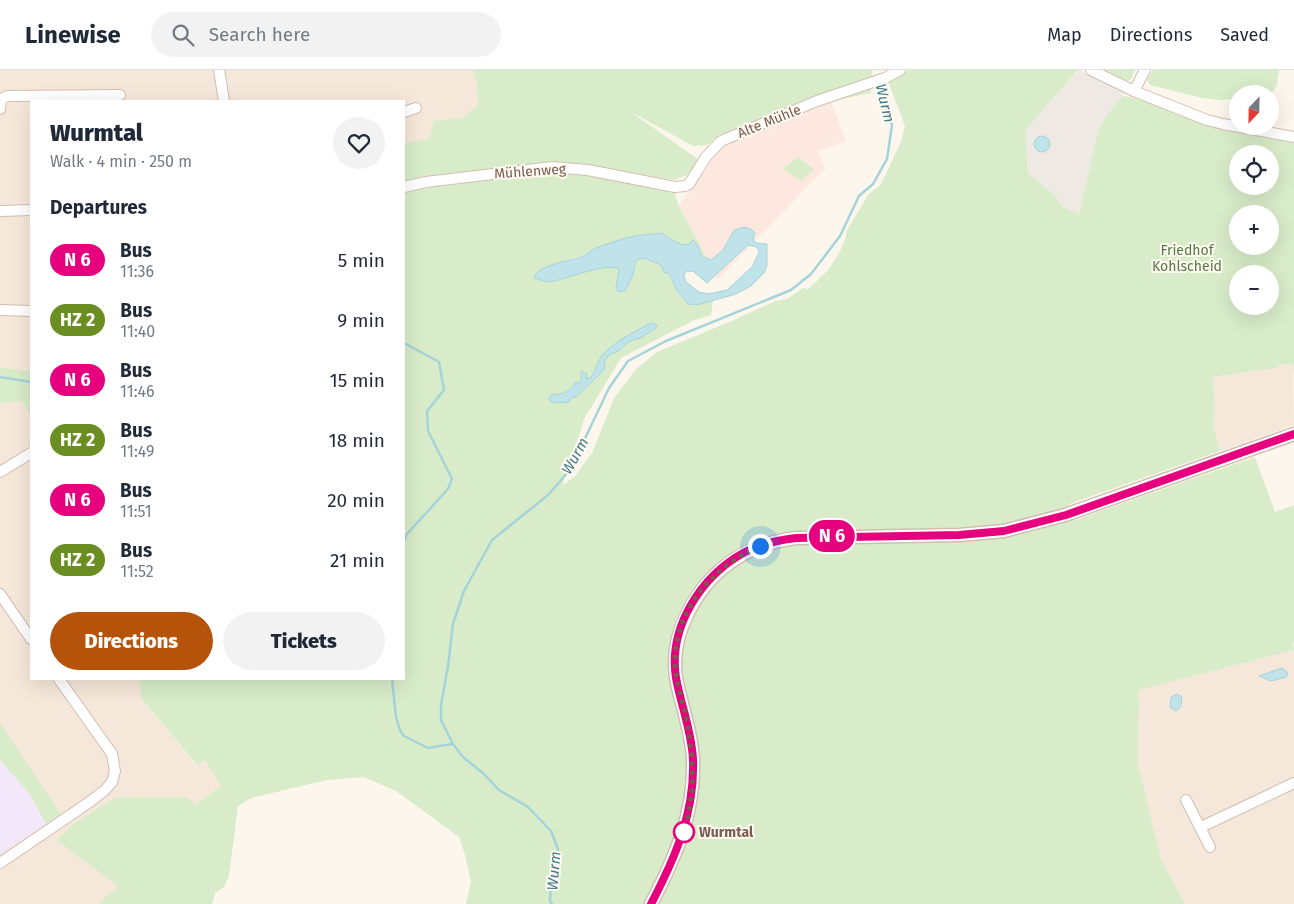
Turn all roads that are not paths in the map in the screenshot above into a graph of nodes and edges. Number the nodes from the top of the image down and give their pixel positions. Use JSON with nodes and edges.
{"nodes":[{"id":1,"x":219,"y":70,"type":"edge"},
{"id":2,"x":900,"y":70,"type":"edge"},
{"id":3,"x":1091,"y":70,"type":"edge"},
{"id":4,"x":1145,"y":70,"type":"edge"},
{"id":5,"x":1134,"y":91,"type":"junction"},
{"id":6,"x":120,"y":95,"type":"dead end"},
{"id":7,"x":224,"y":100,"type":"edge"},
{"id":8,"x":416,"y":108,"type":"dead end"},
{"id":9,"x":0,"y":109,"type":"edge"},
{"id":10,"x":405,"y":112,"type":"edge"},
{"id":11,"x":1294,"y":137,"type":"edge"},
{"id":12,"x":685,"y":186,"type":"joint"},
{"id":13,"x":405,"y":187,"type":"edge"},
{"id":14,"x":30,"y":210,"type":"edge"},
{"id":15,"x":0,"y":211,"type":"edge"},
{"id":16,"x":0,"y":310,"type":"edge"},
{"id":17,"x":30,"y":311,"type":"edge"},
{"id":18,"x":1294,"y":434,"type":"edge"},
{"id":19,"x":30,"y":453,"type":"edge"},
{"id":20,"x":0,"y":472,"type":"edge"},
{"id":21,"x":0,"y":594,"type":"edge"},
{"id":22,"x":30,"y":638,"type":"edge"},
{"id":23,"x":60,"y":680,"type":"edge"},
{"id":24,"x":1294,"y":783,"type":"edge"},
{"id":25,"x":1186,"y":800,"type":"dead end"},
{"id":26,"x":1201,"y":827,"type":"junction"},
{"id":27,"x":1210,"y":847,"type":"dead end"},
{"id":28,"x":0,"y":863,"type":"edge"},
{"id":29,"x":651,"y":904,"type":"edge"}],
"edges":[{"from":1,"to":7,"type":"street"},
{"from":2,"to":12,"type":"street","name":"Alte Mühle"},
{"from":3,"to":5,"type":"street"},
{"from":4,"to":5,"type":"street"},
{"from":5,"to":11,"type":"street"},
{"from":6,"to":9,"type":"street"},
{"from":8,"to":10,"type":"street"},
{"from":12,"to":13,"type":"street","name":"Mühlenweg"},
{"from":14,"to":15,"type":"street"},
{"from":16,"to":17,"type":"street"},
{"from":18,"to":29,"type":"street"},
{"from":19,"to":20,"type":"street"},
{"from":21,"to":22,"type":"street"},
{"from":23,"to":28,"type":"street"},
{"from":24,"to":26,"type":"street"},
{"from":25,"to":26,"type":"street"},
{"from":26,"to":27,"type":"street"}]}
